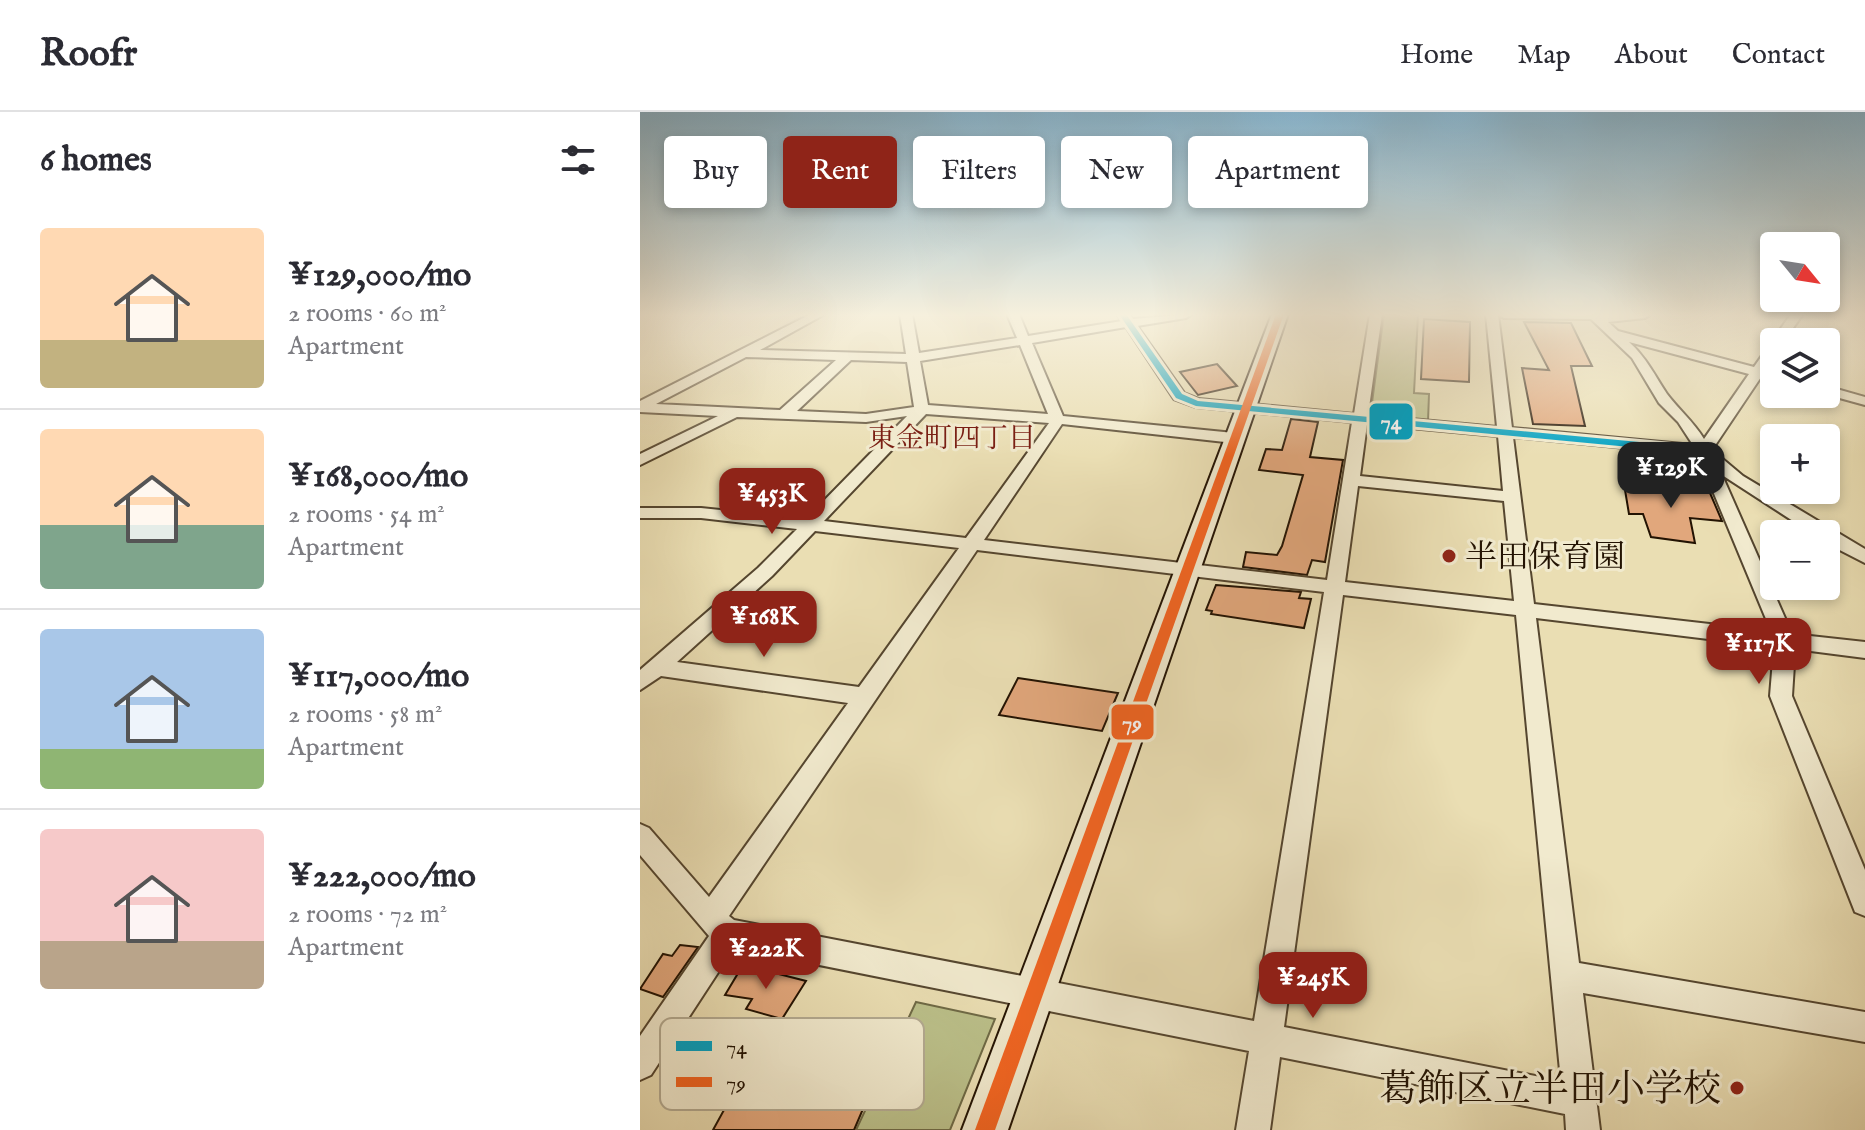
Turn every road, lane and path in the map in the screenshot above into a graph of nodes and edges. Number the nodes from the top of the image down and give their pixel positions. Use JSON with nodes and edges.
{"nodes":[{"id":1,"x":727,"y":362,"type":"edge"},
{"id":2,"x":842,"y":362,"type":"edge"},
{"id":3,"x":915,"y":362,"type":"edge"},
{"id":4,"x":1033,"y":362,"type":"edge"},
{"id":5,"x":1156,"y":362,"type":"edge"},
{"id":6,"x":1263,"y":362,"type":"edge"},
{"id":7,"x":1369,"y":362,"type":"edge"},
{"id":8,"x":1498,"y":362,"type":"edge"},
{"id":9,"x":1641,"y":362,"type":"edge"},
{"id":10,"x":1718,"y":362,"type":"edge"},
{"id":11,"x":1760,"y":368,"type":"edge"},
{"id":12,"x":1757,"y":372,"type":"junction"},
{"id":13,"x":1760,"y":373,"type":"edge"},
{"id":14,"x":1840,"y":394,"type":"edge"},
{"id":15,"x":1865,"y":401,"type":"edge"},
{"id":16,"x":640,"y":407,"type":"edge"},
{"id":17,"x":922,"y":410,"type":"junction"},
{"id":18,"x":735,"y":413,"type":"junction"},
{"id":19,"x":785,"y":414,"type":"junction"},
{"id":20,"x":1058,"y":420,"type":"junction"},
{"id":21,"x":1360,"y":420,"type":"junction"},
{"id":22,"x":1240,"y":424,"type":"junction"},
{"id":23,"x":1507,"y":433,"type":"junction"},
{"id":24,"x":1704,"y":451,"type":"junction"},
{"id":25,"x":640,"y":460,"type":"edge"},
{"id":26,"x":1352,"y":480,"type":"junction"},
{"id":27,"x":1513,"y":497,"type":"junction"},
{"id":28,"x":640,"y":513,"type":"edge"},
{"id":29,"x":1803,"y":520,"type":"edge"},
{"id":30,"x":813,"y":525,"type":"junction"},
{"id":31,"x":1840,"y":542,"type":"edge"},
{"id":32,"x":972,"y":544,"type":"junction"},
{"id":33,"x":1865,"y":557,"type":"edge"},
{"id":34,"x":1188,"y":569,"type":"junction"},
{"id":35,"x":1336,"y":588,"type":"junction"},
{"id":36,"x":1526,"y":611,"type":"junction"},
{"id":37,"x":1785,"y":641,"type":"junction"},
{"id":38,"x":1865,"y":650,"type":"edge"},
{"id":39,"x":648,"y":674,"type":"edge"},
{"id":40,"x":866,"y":697,"type":"junction"},
{"id":41,"x":640,"y":836,"type":"edge"},
{"id":42,"x":1865,"y":903,"type":"edge"},
{"id":43,"x":719,"y":926,"type":"junction"},
{"id":44,"x":1568,"y":976,"type":"junction"},
{"id":45,"x":1034,"y":993,"type":"junction"},
{"id":46,"x":666,"y":1018,"type":"edge"},
{"id":47,"x":1865,"y":1027,"type":"edge"},
{"id":48,"x":660,"y":1029,"type":"edge"},
{"id":49,"x":1267,"y":1039,"type":"junction"},
{"id":50,"x":640,"y":1064,"type":"edge"},
{"id":51,"x":1582,"y":1115,"type":"edge"},
{"id":52,"x":985,"y":1130,"type":"edge"},
{"id":53,"x":1253,"y":1130,"type":"edge"}],
"edges":[{"from":1,"to":16,"type":"street"},
{"from":2,"to":19,"type":"street"},
{"from":3,"to":17,"type":"street"},
{"from":4,"to":20,"type":"street"},
{"from":5,"to":22,"type":"street"},
{"from":6,"to":22,"type":"street"},
{"from":7,"to":21,"type":"street"},
{"from":8,"to":23,"type":"street"},
{"from":9,"to":24,"type":"street"},
{"from":10,"to":12,"type":"street"},
{"from":11,"to":12,"type":"street"},
{"from":12,"to":13,"type":"street"},
{"from":12,"to":24,"type":"street"},
{"from":14,"to":15,"type":"street"},
{"from":16,"to":18,"type":"street"},
{"from":17,"to":19,"type":"street"},
{"from":17,"to":20,"type":"street"},
{"from":17,"to":30,"type":"street"},
{"from":18,"to":19,"type":"street"},
{"from":18,"to":25,"type":"street"},
{"from":20,"to":22,"type":"street"},
{"from":20,"to":32,"type":"street"},
{"from":21,"to":22,"type":"street"},
{"from":21,"to":23,"type":"street"},
{"from":21,"to":26,"type":"street"},
{"from":22,"to":34,"type":"street"},
{"from":23,"to":24,"type":"street"},
{"from":23,"to":27,"type":"street"},
{"from":24,"to":29,"type":"street"},
{"from":24,"to":37,"type":"street"},
{"from":26,"to":27,"type":"street"},
{"from":26,"to":35,"type":"street"},
{"from":27,"to":36,"type":"street"},
{"from":28,"to":30,"type":"street"},
{"from":30,"to":32,"type":"street"},
{"from":30,"to":39,"type":"street"},
{"from":31,"to":33,"type":"street"},
{"from":32,"to":34,"type":"street"},
{"from":32,"to":40,"type":"street"},
{"from":34,"to":35,"type":"street"},
{"from":34,"to":45,"type":"street"},
{"from":35,"to":36,"type":"street"},
{"from":35,"to":49,"type":"street"},
{"from":36,"to":37,"type":"street"},
{"from":36,"to":44,"type":"street"},
{"from":37,"to":38,"type":"street"},
{"from":37,"to":42,"type":"street"},
{"from":39,"to":40,"type":"street"},
{"from":40,"to":43,"type":"street"},
{"from":41,"to":43,"type":"street"},
{"from":43,"to":45,"type":"street"},
{"from":43,"to":46,"type":"street"},
{"from":44,"to":47,"type":"street"},
{"from":44,"to":51,"type":"street"},
{"from":45,"to":49,"type":"street"},
{"from":45,"to":52,"type":"street"},
{"from":48,"to":50,"type":"street"},
{"from":49,"to":51,"type":"street"},
{"from":49,"to":53,"type":"street"}]}
